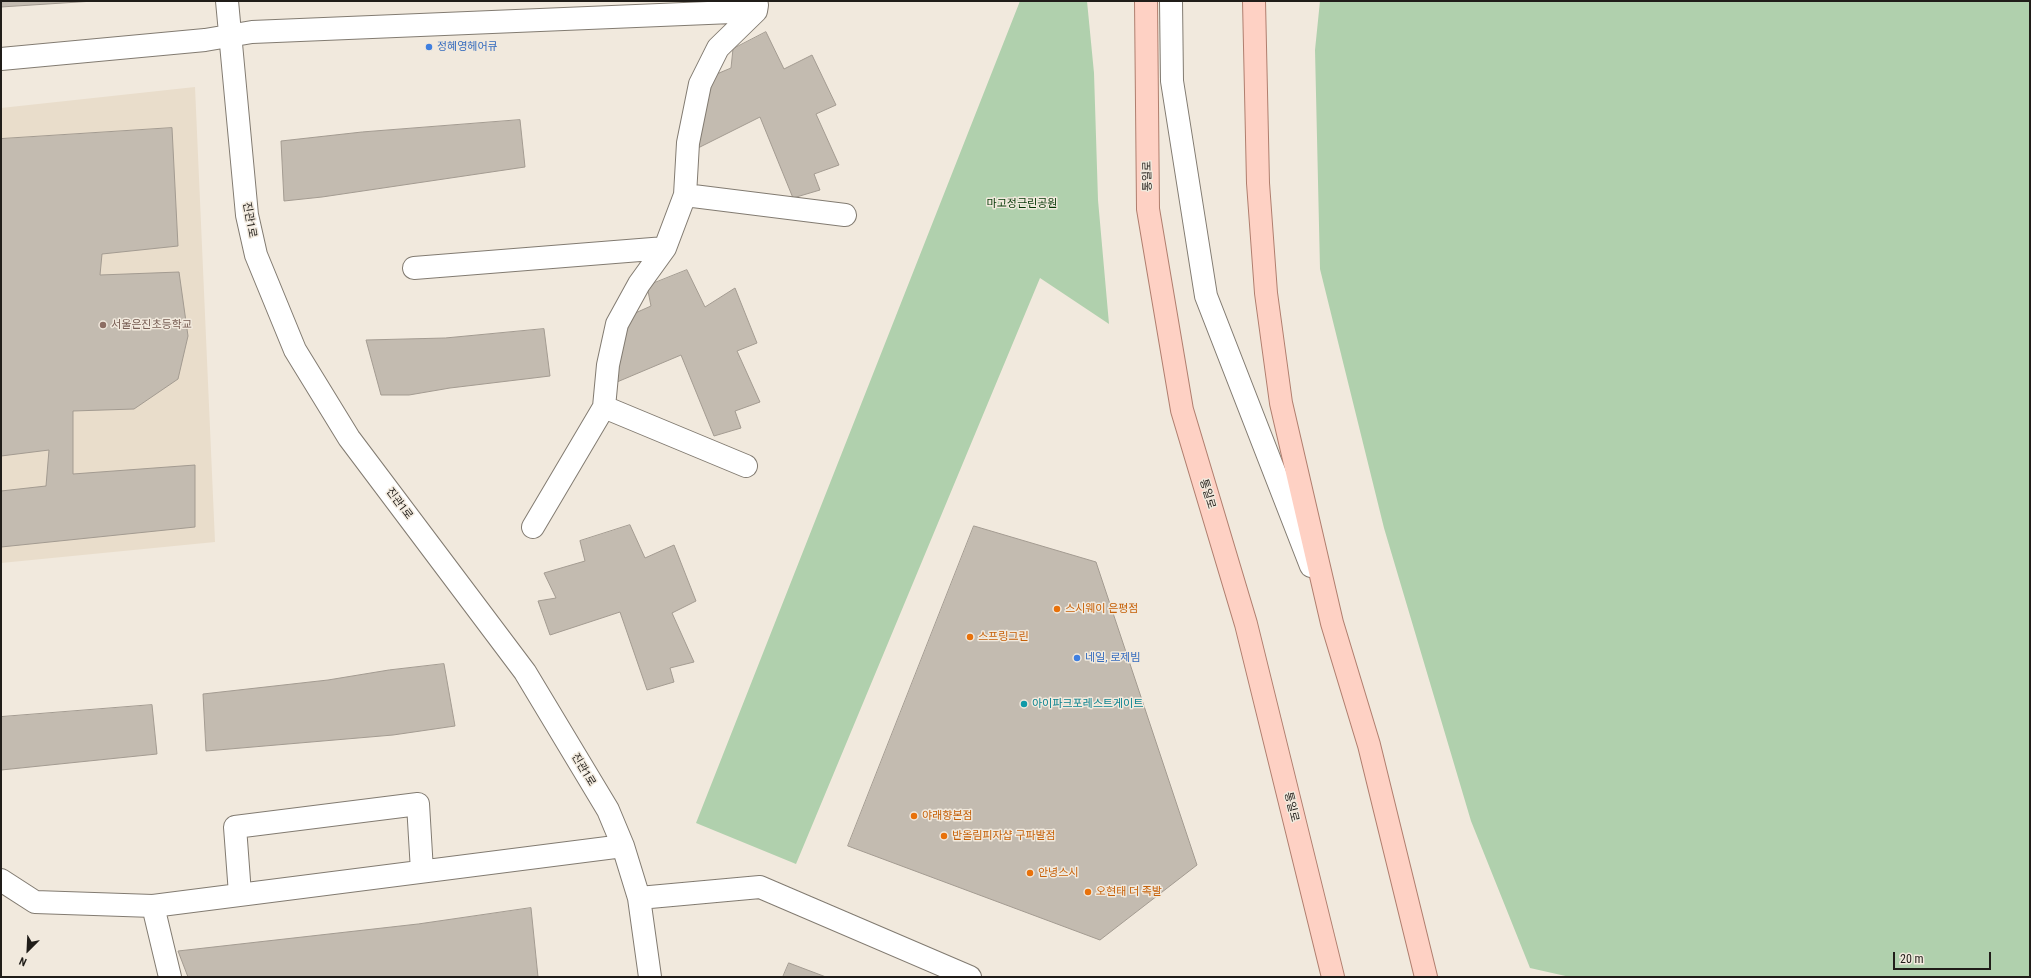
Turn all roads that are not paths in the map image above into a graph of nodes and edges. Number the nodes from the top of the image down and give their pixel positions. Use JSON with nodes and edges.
{"nodes":[{"id":1,"x":227,"y":1,"type":"edge"},
{"id":2,"x":1146,"y":1,"type":"edge"},
{"id":3,"x":1171,"y":1,"type":"edge"},
{"id":4,"x":1254,"y":1,"type":"edge"},
{"id":5,"x":757,"y":6,"type":"edge"},
{"id":6,"x":230,"y":35,"type":"junction"},
{"id":7,"x":1,"y":59,"type":"edge"},
{"id":8,"x":685,"y":195,"type":"junction"},
{"id":9,"x":845,"y":215,"type":"dead end"},
{"id":10,"x":665,"y":248,"type":"junction"},
{"id":11,"x":414,"y":268,"type":"dead end"},
{"id":12,"x":604,"y":407,"type":"junction"},
{"id":13,"x":746,"y":466,"type":"dead end"},
{"id":14,"x":533,"y":527,"type":"dead end"},
{"id":15,"x":1332,"y":623,"type":"junction"},
{"id":16,"x":623,"y":846,"type":"junction"},
{"id":17,"x":422,"y":871,"type":"junction"},
{"id":18,"x":1,"y":880,"type":"edge"},
{"id":19,"x":240,"y":894,"type":"junction"},
{"id":20,"x":639,"y":898,"type":"junction"},
{"id":21,"x":153,"y":906,"type":"junction"},
{"id":22,"x":170,"y":977,"type":"edge"},
{"id":23,"x":650,"y":977,"type":"edge"},
{"id":24,"x":970,"y":977,"type":"edge"},
{"id":25,"x":1333,"y":977,"type":"edge"},
{"id":26,"x":1426,"y":977,"type":"edge"}],
"edges":[{"from":1,"to":6,"type":"street","name":"진관1로"},
{"from":2,"to":25,"type":"main road","name":"통일로"},
{"from":3,"to":15,"type":"street"},
{"from":4,"to":15,"type":"main road"},
{"from":5,"to":6,"type":"street"},
{"from":5,"to":8,"type":"street"},
{"from":6,"to":7,"type":"street"},
{"from":6,"to":16,"type":"street","name":"진관1로"},
{"from":8,"to":9,"type":"street"},
{"from":8,"to":10,"type":"street"},
{"from":10,"to":11,"type":"street"},
{"from":10,"to":12,"type":"street"},
{"from":12,"to":13,"type":"street"},
{"from":12,"to":14,"type":"street"},
{"from":15,"to":26,"type":"main road"},
{"from":16,"to":17,"type":"street"},
{"from":16,"to":20,"type":"street","name":"진관1로"},
{"from":17,"to":19,"type":"street"},
{"from":17,"to":19,"type":"street"},
{"from":18,"to":21,"type":"street"},
{"from":19,"to":21,"type":"street"},
{"from":20,"to":23,"type":"street","name":"진관1로"},
{"from":20,"to":24,"type":"street"},
{"from":21,"to":22,"type":"street"}]}
